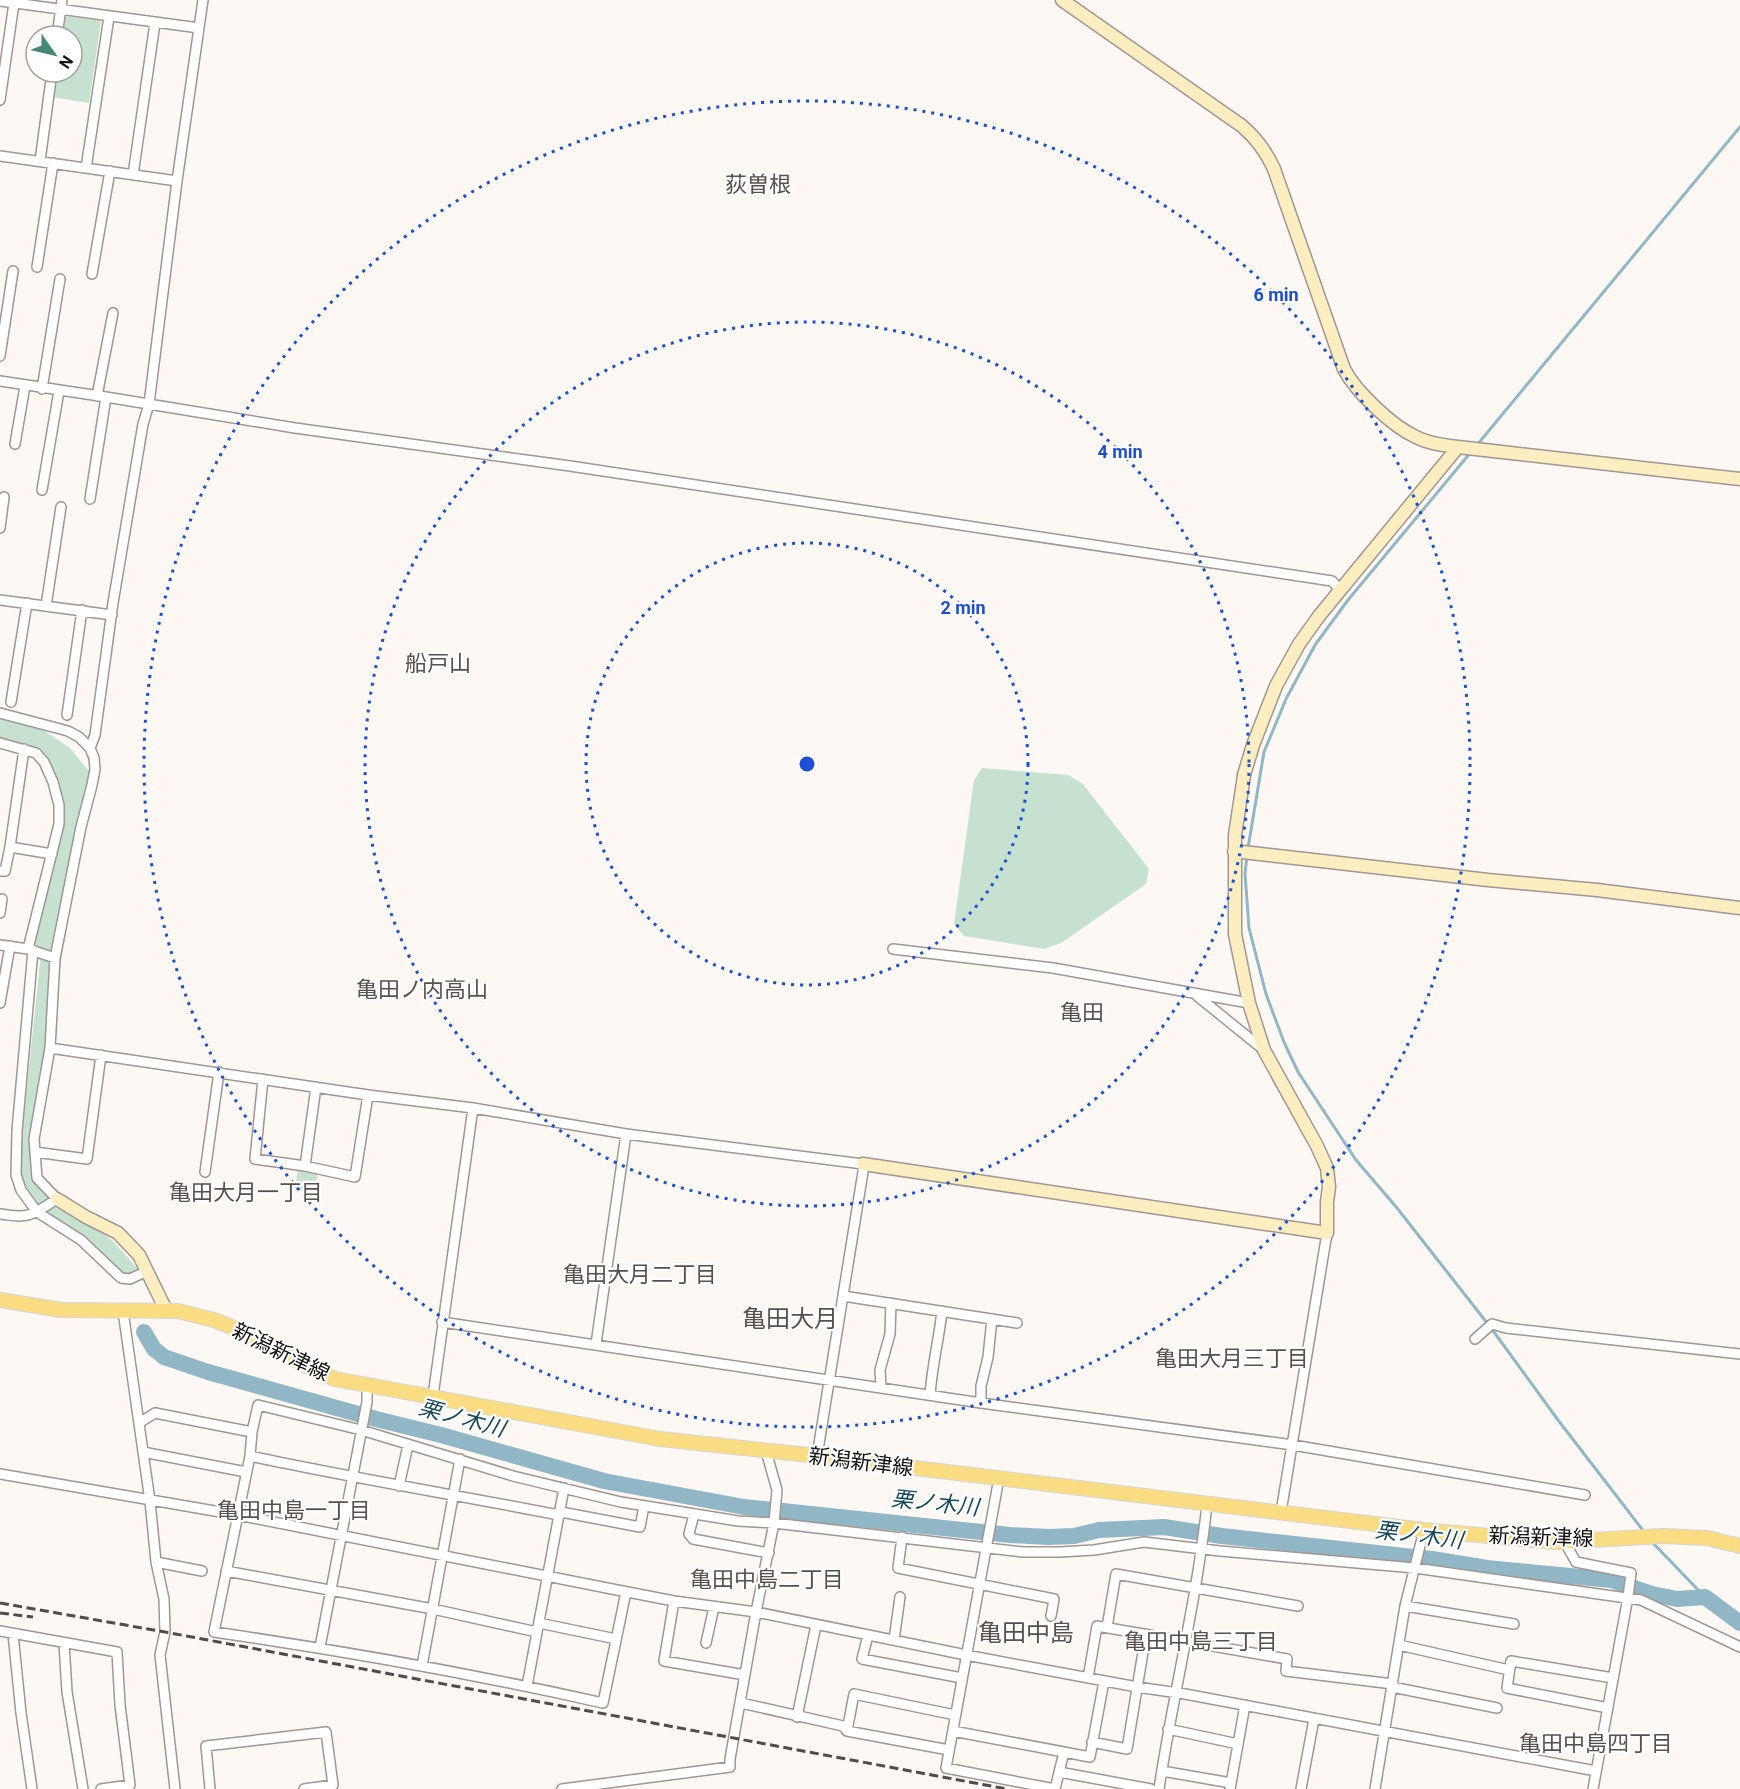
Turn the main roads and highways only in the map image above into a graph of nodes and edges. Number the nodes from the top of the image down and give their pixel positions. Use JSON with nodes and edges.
{"nodes":[{"id":1,"x":0,"y":1300,"type":"edge"},
{"id":2,"x":1740,"y":1546,"type":"edge"}],
"edges":[{"from":1,"to":2,"type":"main road","name":"新潟新津線"}]}
